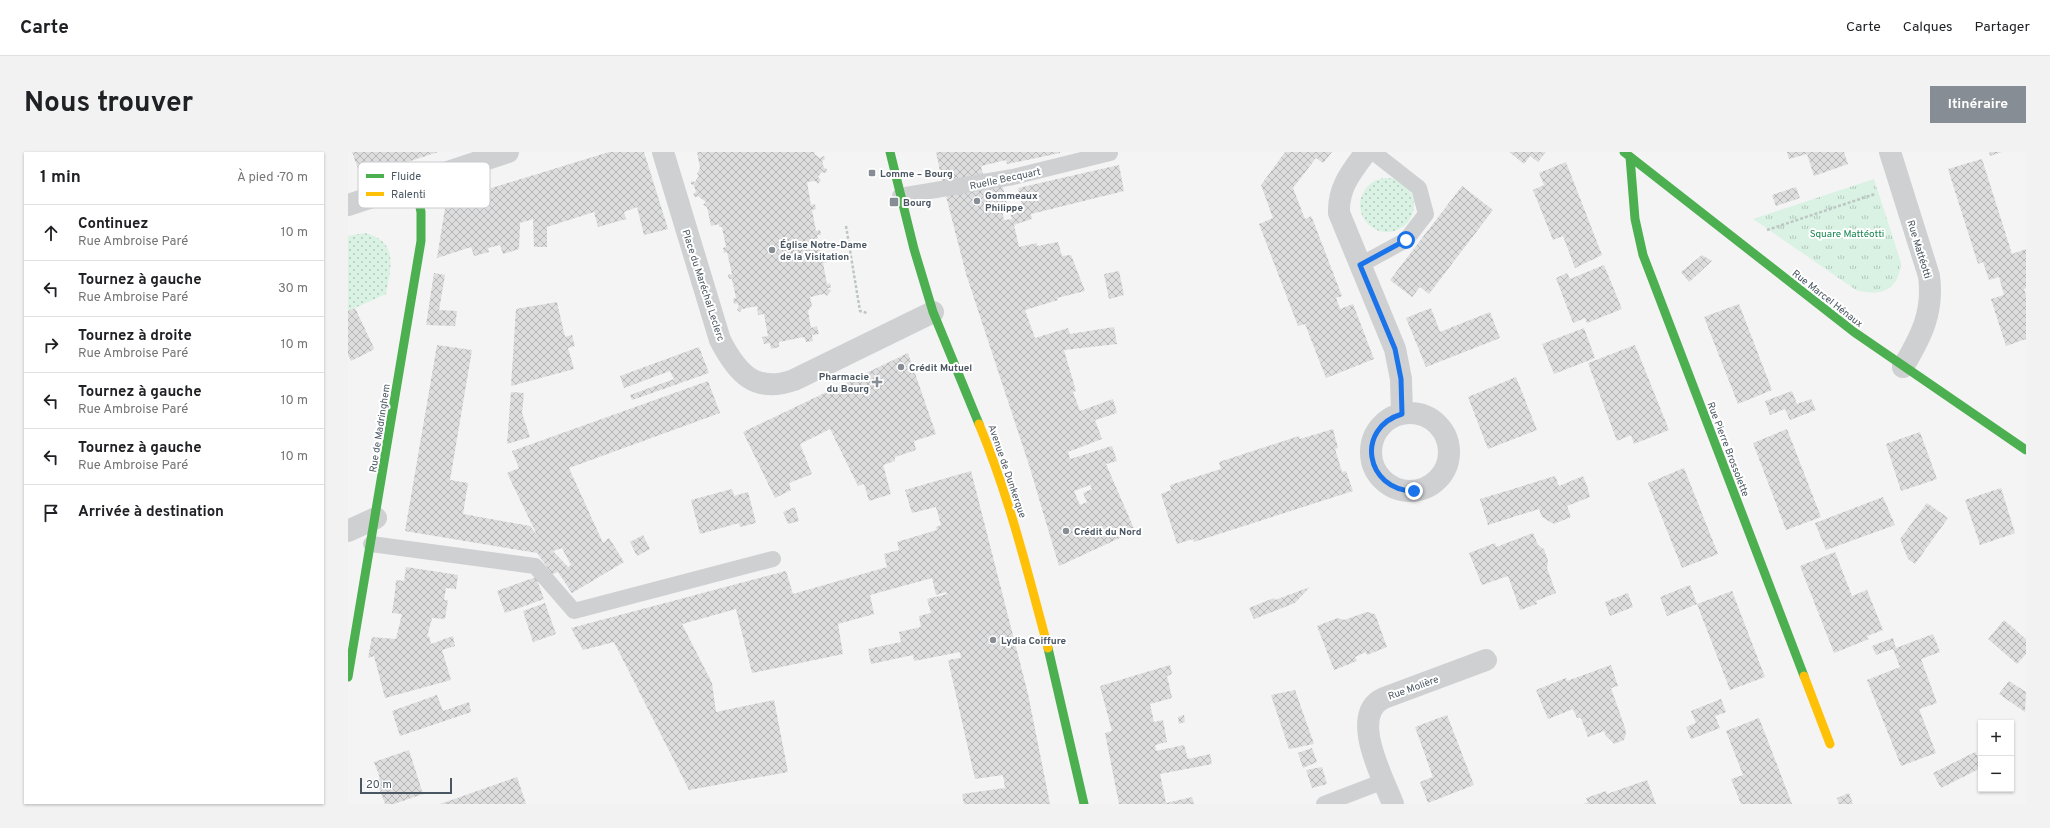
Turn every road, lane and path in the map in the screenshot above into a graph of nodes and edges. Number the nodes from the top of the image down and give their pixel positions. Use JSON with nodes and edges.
{"nodes":[{"id":1,"x":508,"y":152,"type":"edge"},
{"id":2,"x":663,"y":152,"type":"edge"},
{"id":3,"x":890,"y":152,"type":"edge"},
{"id":4,"x":1366,"y":152,"type":"edge"},
{"id":5,"x":1373,"y":152,"type":"edge"},
{"id":6,"x":1890,"y":152,"type":"edge"},
{"id":7,"x":1110,"y":153,"type":"edge"},
{"id":8,"x":1627,"y":154,"type":"edge"},
{"id":9,"x":477,"y":162,"type":"edge"},
{"id":10,"x":1900,"y":185,"type":"junction"},
{"id":11,"x":900,"y":196,"type":"junction"},
{"id":12,"x":420,"y":208,"type":"edge"},
{"id":13,"x":846,"y":226,"type":"dead end"},
{"id":14,"x":1755,"y":255,"type":"junction"},
{"id":15,"x":1360,"y":265,"type":"junction"},
{"id":16,"x":933,"y":312,"type":"junction"},
{"id":17,"x":868,"y":313,"type":"dead end"},
{"id":18,"x":1903,"y":367,"type":"junction"},
{"id":19,"x":1402,"y":414,"type":"dead end"},
{"id":20,"x":2026,"y":450,"type":"edge"},
{"id":21,"x":376,"y":518,"type":"junction"},
{"id":22,"x":348,"y":531,"type":"edge"},
{"id":23,"x":371,"y":544,"type":"junction"},
{"id":24,"x":773,"y":559,"type":"dead end"},
{"id":25,"x":1486,"y":660,"type":"dead end"},
{"id":26,"x":348,"y":677,"type":"edge"},
{"id":27,"x":1830,"y":744,"type":"dead end"},
{"id":28,"x":1384,"y":781,"type":"junction"},
{"id":29,"x":1084,"y":804,"type":"edge"},
{"id":30,"x":1324,"y":804,"type":"edge"},
{"id":31,"x":1394,"y":804,"type":"edge"}],
"edges":[{"from":1,"to":9,"type":"street"},
{"from":2,"to":16,"type":"street","name":"Place du Maréchal Leclerc"},
{"from":3,"to":11,"type":"street","name":"Avenue de Dunkerque"},
{"from":4,"to":15,"type":"street"},
{"from":5,"to":15,"type":"lane"},
{"from":6,"to":10,"type":"street","name":"Rue Mattéotti"},
{"from":7,"to":11,"type":"lane","name":"Ruelle Becquart"},
{"from":8,"to":14,"type":"street","name":"Rue Marcel Hénaux"},
{"from":8,"to":27,"type":"street","name":"Rue Pierre Brossolette"},
{"from":10,"to":14,"type":"path"},
{"from":10,"to":18,"type":"street","name":"Rue Mattéotti"},
{"from":11,"to":16,"type":"street","name":"Avenue de Dunkerque"},
{"from":12,"to":21,"type":"street","name":"Rue de Madringhem"},
{"from":13,"to":17,"type":"path"},
{"from":14,"to":18,"type":"street","name":"Rue Marcel Hénaux"},
{"from":15,"to":19,"type":"street"},
{"from":16,"to":29,"type":"street","name":"Avenue de Dunkerque"},
{"from":18,"to":20,"type":"street","name":"Rue Marcel Hénaux"},
{"from":21,"to":22,"type":"street"},
{"from":21,"to":23,"type":"street","name":"Rue de Madringhem"},
{"from":23,"to":24,"type":"lane"},
{"from":23,"to":26,"type":"street","name":"Rue de Madringhem"},
{"from":25,"to":28,"type":"street","name":"Rue Molière"},
{"from":28,"to":30,"type":"lane"},
{"from":28,"to":31,"type":"street","name":"Rue Molière"}]}
